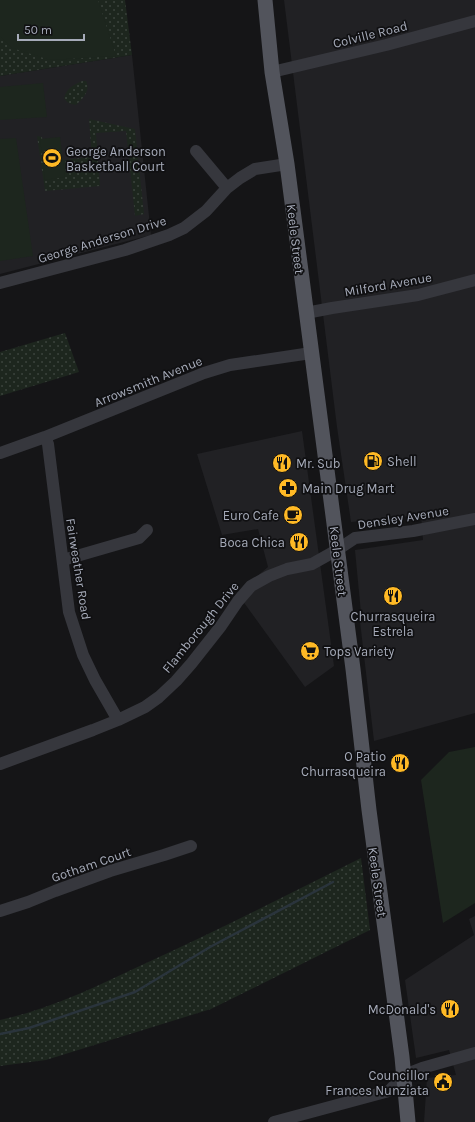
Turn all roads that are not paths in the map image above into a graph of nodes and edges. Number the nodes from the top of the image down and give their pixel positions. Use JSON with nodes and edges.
{"nodes":[{"id":1,"x":265,"y":0,"type":"edge"},
{"id":2,"x":475,"y":21,"type":"edge"},
{"id":3,"x":272,"y":72,"type":"junction"},
{"id":4,"x":196,"y":151,"type":"dead end"},
{"id":5,"x":287,"y":164,"type":"junction"},
{"id":6,"x":228,"y":188,"type":"junction"},
{"id":7,"x":475,"y":280,"type":"edge"},
{"id":8,"x":0,"y":283,"type":"edge"},
{"id":9,"x":306,"y":313,"type":"junction"},
{"id":10,"x":311,"y":353,"type":"junction"},
{"id":11,"x":45,"y":437,"type":"junction"},
{"id":12,"x":0,"y":453,"type":"edge"},
{"id":13,"x":475,"y":519,"type":"edge"},
{"id":14,"x":147,"y":530,"type":"dead end"},
{"id":15,"x":337,"y":550,"type":"junction"},
{"id":16,"x":63,"y":560,"type":"junction"},
{"id":17,"x":118,"y":720,"type":"junction"},
{"id":18,"x":0,"y":764,"type":"edge"},
{"id":19,"x":191,"y":846,"type":"dead end"},
{"id":20,"x":0,"y":911,"type":"edge"},
{"id":21,"x":475,"y":1053,"type":"edge"},
{"id":22,"x":404,"y":1075,"type":"junction"},
{"id":23,"x":274,"y":1122,"type":"edge"},
{"id":24,"x":408,"y":1122,"type":"edge"}],
"edges":[{"from":1,"to":3,"type":"main road","name":"Keele Street"},
{"from":2,"to":3,"type":"street","name":"Colville Road"},
{"from":3,"to":5,"type":"main road","name":"Keele Street"},
{"from":4,"to":6,"type":"street"},
{"from":5,"to":6,"type":"street","name":"George Anderson Drive"},
{"from":5,"to":9,"type":"main road","name":"Keele Street"},
{"from":6,"to":8,"type":"street","name":"George Anderson Drive"},
{"from":7,"to":9,"type":"street","name":"Milford Avenue"},
{"from":9,"to":10,"type":"main road","name":"Keele Street"},
{"from":10,"to":11,"type":"street","name":"Arrowsmith Avenue"},
{"from":10,"to":15,"type":"main road","name":"Keele Street"},
{"from":11,"to":12,"type":"street","name":"Arrowsmith Avenue"},
{"from":11,"to":16,"type":"street","name":"Fairweather Road"},
{"from":13,"to":15,"type":"street","name":"Densley Avenue"},
{"from":14,"to":16,"type":"street"},
{"from":15,"to":17,"type":"street","name":"Flamborough Drive"},
{"from":15,"to":22,"type":"main road","name":"Keele Street"},
{"from":16,"to":17,"type":"street","name":"Fairweather Road"},
{"from":17,"to":18,"type":"street","name":"Flamborough Drive"},
{"from":19,"to":20,"type":"street","name":"Gotham Court"},
{"from":21,"to":22,"type":"street"},
{"from":22,"to":23,"type":"street"},
{"from":22,"to":24,"type":"main road","name":"Keele Street"}]}
